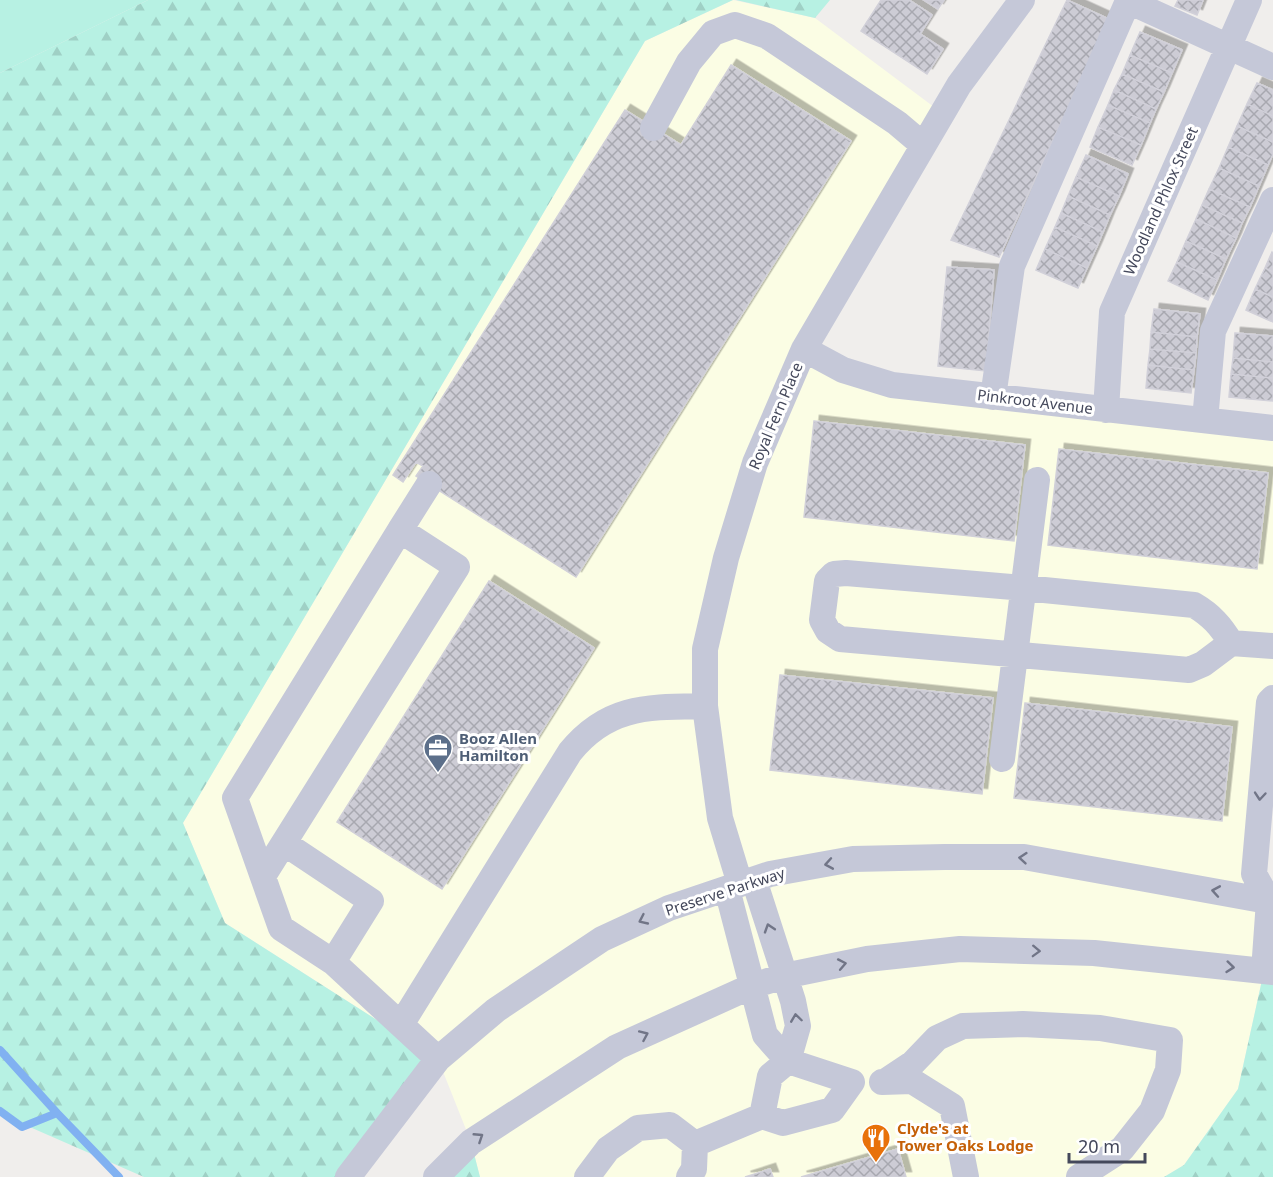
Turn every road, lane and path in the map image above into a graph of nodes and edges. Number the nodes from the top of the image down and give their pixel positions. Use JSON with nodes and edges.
{"nodes":[{"id":1,"x":1022,"y":0,"type":"edge"},
{"id":2,"x":1249,"y":0,"type":"edge"},
{"id":3,"x":1229,"y":46,"type":"junction"},
{"id":4,"x":1273,"y":67,"type":"edge"},
{"id":5,"x":653,"y":128,"type":"dead end"},
{"id":6,"x":923,"y":145,"type":"junction"},
{"id":7,"x":1273,"y":200,"type":"edge"},
{"id":8,"x":804,"y":349,"type":"junction"},
{"id":9,"x":993,"y":397,"type":"junction"},
{"id":10,"x":1106,"y":410,"type":"junction"},
{"id":11,"x":1205,"y":420,"type":"junction"},
{"id":12,"x":1273,"y":428,"type":"edge"},
{"id":13,"x":1037,"y":480,"type":"dead end"},
{"id":14,"x":429,"y":484,"type":"dead end"},
{"id":15,"x":400,"y":530,"type":"junction"},
{"id":16,"x":1024,"y":588,"type":"junction"},
{"id":17,"x":1231,"y":643,"type":"junction"},
{"id":18,"x":1273,"y":646,"type":"edge"},
{"id":19,"x":1015,"y":655,"type":"junction"},
{"id":20,"x":1273,"y":698,"type":"edge"},
{"id":21,"x":705,"y":706,"type":"junction"},
{"id":22,"x":1002,"y":759,"type":"dead end"},
{"id":23,"x":284,"y":843,"type":"junction"},
{"id":24,"x":263,"y":876,"type":"junction"},
{"id":25,"x":740,"y":884,"type":"junction"},
{"id":26,"x":1272,"y":900,"type":"edge"},
{"id":27,"x":333,"y":962,"type":"junction"},
{"id":28,"x":1269,"y":971,"type":"edge"},
{"id":29,"x":784,"y":975,"type":"junction"},
{"id":30,"x":752,"y":986,"type":"junction"},
{"id":31,"x":402,"y":1023,"type":"junction"},
{"id":32,"x":438,"y":1059,"type":"junction"},
{"id":33,"x":788,"y":1061,"type":"junction"},
{"id":34,"x":852,"y":1082,"type":"junction"},
{"id":35,"x":886,"y":1082,"type":"junction"},
{"id":36,"x":762,"y":1116,"type":"junction"},
{"id":37,"x":694,"y":1144,"type":"junction"},
{"id":38,"x":348,"y":1177,"type":"edge"},
{"id":39,"x":436,"y":1177,"type":"edge"},
{"id":40,"x":587,"y":1177,"type":"edge"},
{"id":41,"x":689,"y":1177,"type":"edge"},
{"id":42,"x":966,"y":1177,"type":"edge"},
{"id":43,"x":1079,"y":1177,"type":"edge"}],
"edges":[{"from":1,"to":6,"type":"street","name":"Royal Fern Place"},
{"from":2,"to":3,"type":"street","name":"Woodland Phlox Street"},
{"from":3,"to":4,"type":"street"},
{"from":3,"to":9,"type":"street"},
{"from":3,"to":10,"type":"street","name":"Woodland Phlox Street"},
{"from":5,"to":6,"type":"street"},
{"from":6,"to":8,"type":"street","name":"Royal Fern Place"},
{"from":7,"to":11,"type":"street"},
{"from":8,"to":9,"type":"street","name":"Pinkroot Avenue"},
{"from":8,"to":21,"type":"street","name":"Royal Fern Place"},
{"from":9,"to":10,"type":"street","name":"Pinkroot Avenue"},
{"from":10,"to":11,"type":"street","name":"Pinkroot Avenue"},
{"from":11,"to":12,"type":"street","name":"Pinkroot Avenue"},
{"from":13,"to":16,"type":"street"},
{"from":14,"to":15,"type":"street"},
{"from":15,"to":23,"type":"street"},
{"from":15,"to":24,"type":"street"},
{"from":16,"to":17,"type":"street"},
{"from":16,"to":19,"type":"street"},
{"from":16,"to":19,"type":"street"},
{"from":17,"to":18,"type":"street"},
{"from":17,"to":19,"type":"street"},
{"from":19,"to":22,"type":"street"},
{"from":20,"to":26,"type":"street","one_way":true},
{"from":21,"to":25,"type":"street","name":"Royal Fern Place"},
{"from":21,"to":31,"type":"street"},
{"from":23,"to":24,"type":"street"},
{"from":23,"to":27,"type":"street"},
{"from":24,"to":27,"type":"street"},
{"from":26,"to":25,"type":"street","name":"Preserve Parkway","one_way":true},
{"from":29,"to":25,"type":"street","one_way":true},
{"from":25,"to":30,"type":"street"},
{"from":25,"to":32,"type":"street","name":"Preserve Parkway","one_way":true},
{"from":26,"to":28,"type":"street"},
{"from":27,"to":31,"type":"street"},
{"from":29,"to":28,"type":"street","one_way":true},
{"from":29,"to":30,"type":"street"},
{"from":33,"to":29,"type":"street","one_way":true},
{"from":30,"to":33,"type":"street"},
{"from":39,"to":30,"type":"street","one_way":true},
{"from":31,"to":32,"type":"street"},
{"from":32,"to":38,"type":"street","name":"Preserve Parkway"},
{"from":33,"to":34,"type":"street"},
{"from":33,"to":36,"type":"street"},
{"from":34,"to":35,"type":"street"},
{"from":34,"to":36,"type":"street"},
{"from":35,"to":42,"type":"street"},
{"from":35,"to":43,"type":"street"},
{"from":36,"to":37,"type":"street"},
{"from":37,"to":40,"type":"street"},
{"from":37,"to":41,"type":"street"}]}
